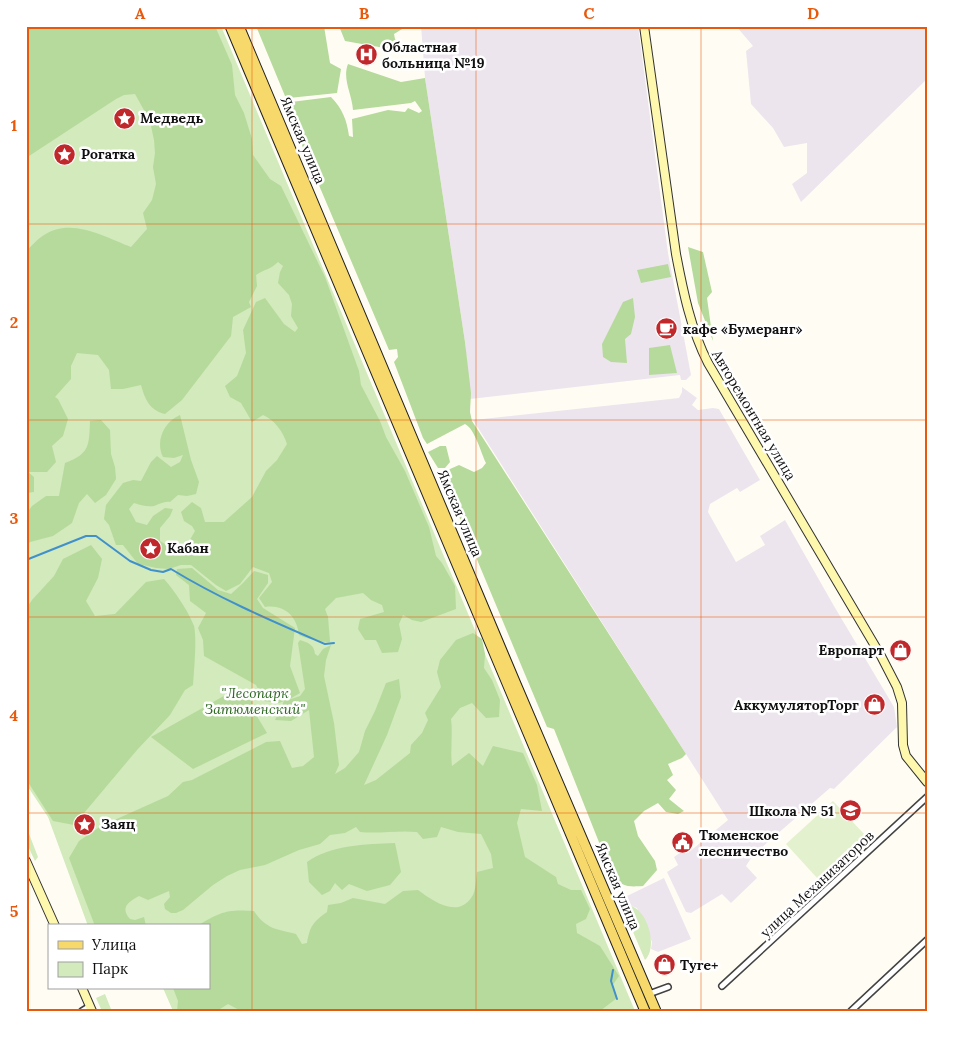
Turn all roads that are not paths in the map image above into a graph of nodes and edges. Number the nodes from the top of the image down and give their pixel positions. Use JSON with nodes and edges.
{"nodes":[{"id":1,"x":230,"y":26,"type":"edge"},
{"id":2,"x":239,"y":26,"type":"edge"},
{"id":3,"x":644,"y":26,"type":"edge"},
{"id":4,"x":340,"y":264,"type":"junction"},
{"id":5,"x":331,"y":268,"type":"junction"},
{"id":6,"x":927,"y":782,"type":"edge"},
{"id":7,"x":927,"y":797,"type":"edge"},
{"id":8,"x":26,"y":861,"type":"edge"},
{"id":9,"x":54,"y":924,"type":"edge"},
{"id":10,"x":927,"y":940,"type":"edge"},
{"id":11,"x":668,"y":986,"type":"dead end"},
{"id":12,"x":722,"y":986,"type":"dead end"},
{"id":13,"x":83,"y":990,"type":"edge"},
{"id":14,"x":649,"y":994,"type":"junction"},
{"id":15,"x":91,"y":1008,"type":"edge"},
{"id":16,"x":82,"y":1011,"type":"edge"},
{"id":17,"x":645,"y":1011,"type":"edge"},
{"id":18,"x":656,"y":1011,"type":"edge"},
{"id":19,"x":851,"y":1011,"type":"edge"}],
"edges":[{"from":1,"to":5,"type":"main road","name":"Ямская улица"},
{"from":2,"to":4,"type":"main road","name":"Ямская улица"},
{"from":3,"to":6,"type":"street","name":"Авторемонтная улица"},
{"from":4,"to":5,"type":"main road"},
{"from":4,"to":14,"type":"main road","name":"Ямская улица"},
{"from":5,"to":17,"type":"main road","name":"Ямская улица"},
{"from":7,"to":12,"type":"street","name":"улица Механизаторов"},
{"from":8,"to":9,"type":"street"},
{"from":10,"to":19,"type":"street"},
{"from":11,"to":14,"type":"street"},
{"from":13,"to":15,"type":"street"},
{"from":14,"to":18,"type":"main road","name":"Ямская улица"},
{"from":15,"to":16,"type":"street"}]}
